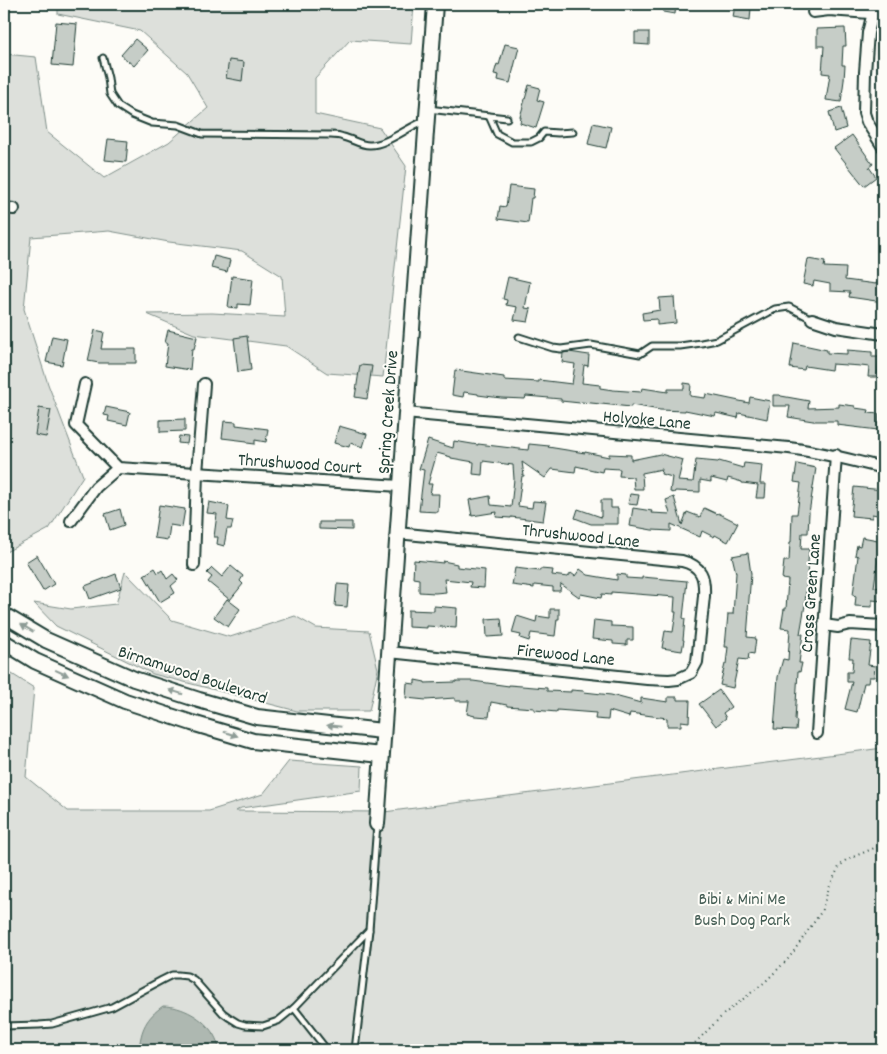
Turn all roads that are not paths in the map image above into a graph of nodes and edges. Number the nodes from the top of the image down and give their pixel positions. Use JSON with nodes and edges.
{"nodes":[{"id":1,"x":436,"y":4,"type":"edge"},
{"id":2,"x":873,"y":9,"type":"edge"},
{"id":3,"x":813,"y":12,"type":"dead end"},
{"id":4,"x":883,"y":14,"type":"edge"},
{"id":5,"x":102,"y":58,"type":"dead end"},
{"id":6,"x":427,"y":114,"type":"junction"},
{"id":7,"x":489,"y":116,"type":"junction"},
{"id":8,"x":507,"y":118,"type":"dead end"},
{"id":9,"x":572,"y":132,"type":"dead end"},
{"id":10,"x":883,"y":147,"type":"edge"},
{"id":11,"x":812,"y":319,"type":"joint"},
{"id":12,"x":879,"y":333,"type":"edge"},
{"id":13,"x":519,"y":337,"type":"dead end"},
{"id":14,"x":85,"y":384,"type":"dead end"},
{"id":15,"x":204,"y":384,"type":"dead end"},
{"id":16,"x":406,"y":413,"type":"junction"},
{"id":17,"x":836,"y":455,"type":"junction"},
{"id":18,"x":118,"y":468,"type":"junction"},
{"id":19,"x":883,"y":468,"type":"edge"},
{"id":20,"x":197,"y":473,"type":"junction"},
{"id":21,"x":400,"y":486,"type":"junction"},
{"id":22,"x":71,"y":521,"type":"dead end"},
{"id":23,"x":398,"y":533,"type":"junction"},
{"id":24,"x":194,"y":565,"type":"dead end"},
{"id":25,"x":4,"y":615,"type":"edge"},
{"id":26,"x":824,"y":625,"type":"junction"},
{"id":27,"x":883,"y":626,"type":"edge"},
{"id":28,"x":701,"y":627,"type":"joint"},
{"id":29,"x":4,"y":642,"type":"edge"},
{"id":30,"x":389,"y":652,"type":"junction"},
{"id":31,"x":382,"y":731,"type":"junction"},
{"id":32,"x":817,"y":733,"type":"dead end"},
{"id":33,"x":381,"y":755,"type":"junction"},
{"id":34,"x":377,"y":824,"type":"joint"},
{"id":35,"x":368,"y":930,"type":"junction"},
{"id":36,"x":294,"y":1008,"type":"junction"},
{"id":37,"x":4,"y":1026,"type":"edge"},
{"id":38,"x":327,"y":1050,"type":"edge"},
{"id":39,"x":355,"y":1050,"type":"edge"}],
"edges":[{"from":1,"to":6,"type":"street","name":"Spring Creek Drive"},
{"from":2,"to":3,"type":"street"},
{"from":2,"to":4,"type":"street"},
{"from":2,"to":10,"type":"street"},
{"from":5,"to":6,"type":"lane"},
{"from":6,"to":7,"type":"lane"},
{"from":6,"to":16,"type":"street","name":"Spring Creek Drive"},
{"from":7,"to":8,"type":"lane"},
{"from":7,"to":9,"type":"lane"},
{"from":11,"to":12,"type":"street"},
{"from":11,"to":13,"type":"lane"},
{"from":14,"to":18,"type":"street"},
{"from":15,"to":20,"type":"street"},
{"from":16,"to":17,"type":"street","name":"Holyoke Lane"},
{"from":16,"to":21,"type":"street","name":"Spring Creek Drive"},
{"from":17,"to":19,"type":"street","name":"Holyoke Lane"},
{"from":17,"to":26,"type":"street","name":"Cross Green Lane"},
{"from":18,"to":20,"type":"street","name":"Thrushwood Court"},
{"from":18,"to":22,"type":"street"},
{"from":20,"to":21,"type":"street","name":"Thrushwood Court"},
{"from":20,"to":24,"type":"street"},
{"from":21,"to":23,"type":"street","name":"Spring Creek Drive"},
{"from":23,"to":28,"type":"street","name":"Thrushwood Lane"},
{"from":23,"to":30,"type":"street","name":"Spring Creek Drive"},
{"from":31,"to":25,"type":"street","name":"Birnamwood Boulevard","one_way":true},
{"from":26,"to":27,"type":"street"},
{"from":26,"to":32,"type":"street","name":"Cross Green Lane"},
{"from":28,"to":30,"type":"street","name":"Firewood Lane"},
{"from":29,"to":33,"type":"street","one_way":true},
{"from":30,"to":31,"type":"street","name":"Spring Creek Drive"},
{"from":31,"to":33,"type":"street","name":"Spring Creek Drive"},
{"from":33,"to":34,"type":"street","name":"Spring Creek Drive"},
{"from":34,"to":35,"type":"lane"},
{"from":35,"to":36,"type":"lane"},
{"from":35,"to":39,"type":"lane"},
{"from":36,"to":37,"type":"lane"},
{"from":36,"to":38,"type":"lane"}]}
